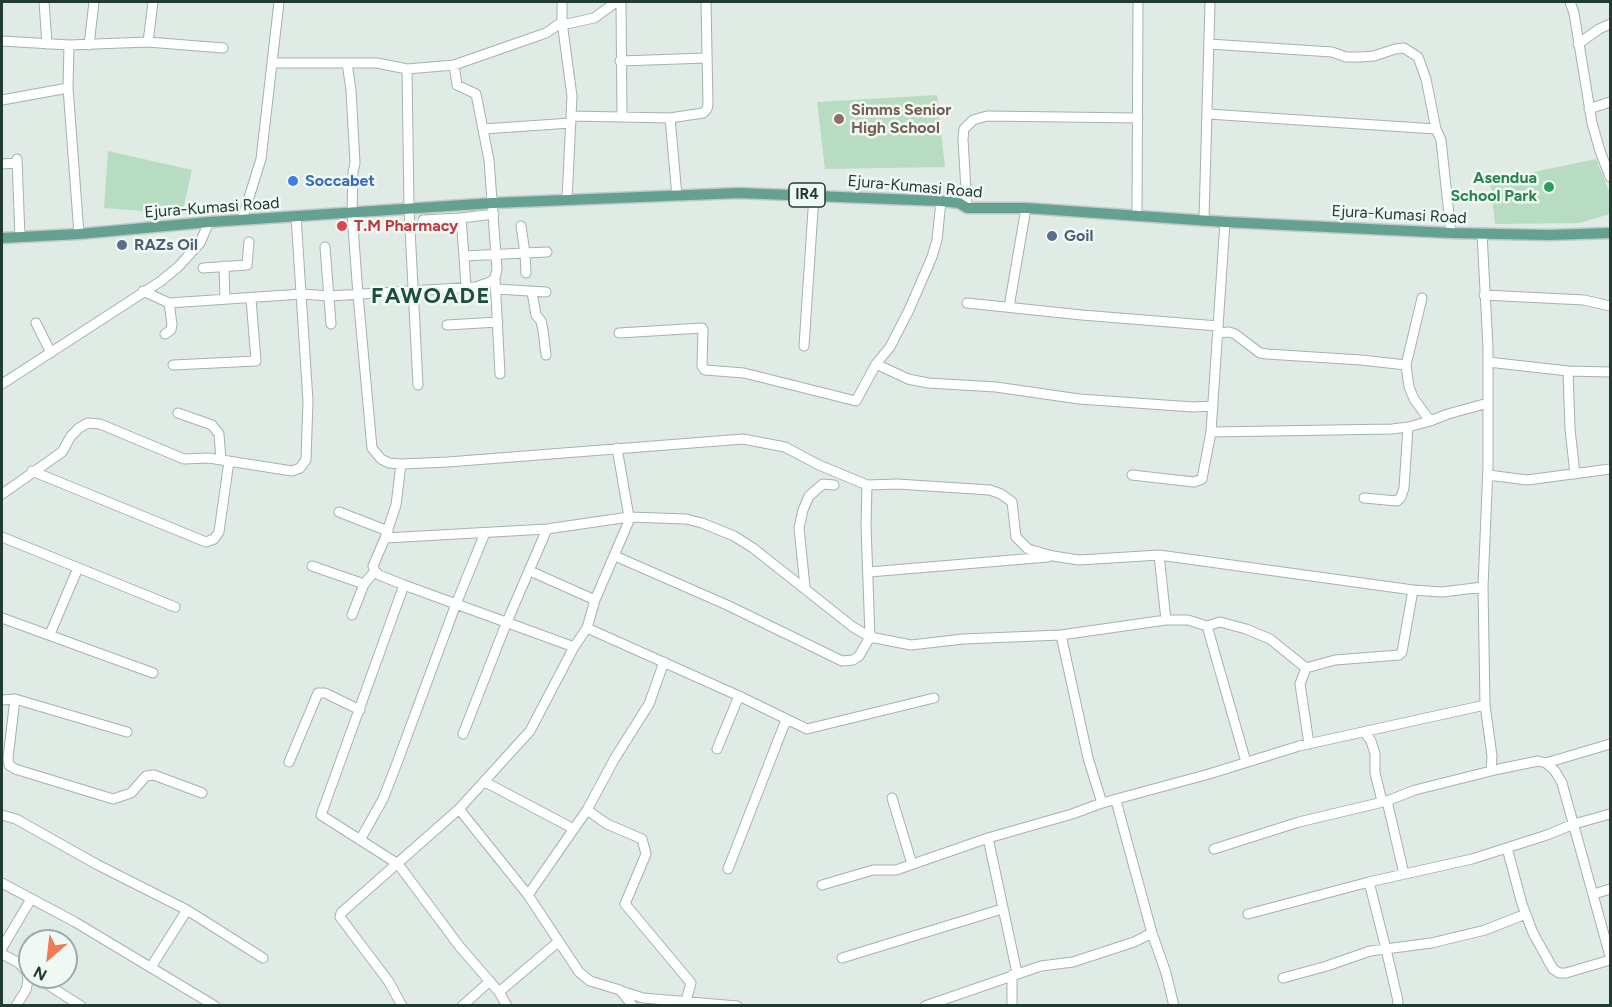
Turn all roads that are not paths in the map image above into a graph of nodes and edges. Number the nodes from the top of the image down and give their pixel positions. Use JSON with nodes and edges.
{"nodes":[{"id":1,"x":44,"y":2,"type":"edge"},
{"id":2,"x":94,"y":2,"type":"edge"},
{"id":3,"x":153,"y":2,"type":"edge"},
{"id":4,"x":279,"y":2,"type":"edge"},
{"id":5,"x":562,"y":2,"type":"edge"},
{"id":6,"x":616,"y":2,"type":"edge"},
{"id":7,"x":621,"y":2,"type":"edge"},
{"id":8,"x":706,"y":2,"type":"edge"},
{"id":9,"x":1138,"y":2,"type":"edge"},
{"id":10,"x":1210,"y":2,"type":"edge"},
{"id":11,"x":1570,"y":2,"type":"edge"},
{"id":12,"x":562,"y":23,"type":"junction"},
{"id":13,"x":1611,"y":24,"type":"edge"},
{"id":14,"x":2,"y":41,"type":"edge"},
{"id":15,"x":148,"y":42,"type":"junction"},
{"id":16,"x":46,"y":44,"type":"junction"},
{"id":17,"x":1209,"y":44,"type":"junction"},
{"id":18,"x":1578,"y":44,"type":"junction"},
{"id":19,"x":69,"y":45,"type":"junction"},
{"id":20,"x":89,"y":45,"type":"junction"},
{"id":21,"x":223,"y":48,"type":"dead end"},
{"id":22,"x":707,"y":58,"type":"junction"},
{"id":23,"x":620,"y":61,"type":"junction"},
{"id":24,"x":272,"y":63,"type":"junction"},
{"id":25,"x":347,"y":63,"type":"junction"},
{"id":26,"x":454,"y":65,"type":"junction"},
{"id":27,"x":407,"y":69,"type":"junction"},
{"id":28,"x":68,"y":88,"type":"junction"},
{"id":29,"x":2,"y":100,"type":"edge"},
{"id":30,"x":1611,"y":102,"type":"edge"},
{"id":31,"x":1589,"y":109,"type":"junction"},
{"id":32,"x":1208,"y":114,"type":"junction"},
{"id":33,"x":622,"y":117,"type":"junction"},
{"id":34,"x":670,"y":118,"type":"junction"},
{"id":35,"x":1138,"y":118,"type":"junction"},
{"id":36,"x":571,"y":119,"type":"junction"},
{"id":37,"x":483,"y":129,"type":"junction"},
{"id":38,"x":1436,"y":129,"type":"junction"},
{"id":39,"x":1611,"y":148,"type":"edge"},
{"id":40,"x":1600,"y":152,"type":"junction"},
{"id":41,"x":2,"y":164,"type":"edge"},
{"id":42,"x":1611,"y":177,"type":"edge"},
{"id":43,"x":814,"y":195,"type":"junction"},
{"id":44,"x":677,"y":196,"type":"junction"},
{"id":45,"x":567,"y":200,"type":"junction"},
{"id":46,"x":941,"y":201,"type":"junction"},
{"id":47,"x":494,"y":208,"type":"junction"},
{"id":48,"x":967,"y":208,"type":"junction"},
{"id":49,"x":1026,"y":208,"type":"junction"},
{"id":50,"x":409,"y":209,"type":"junction"},
{"id":51,"x":352,"y":213,"type":"junction"},
{"id":52,"x":1137,"y":215,"type":"junction"},
{"id":53,"x":296,"y":216,"type":"junction"},
{"id":54,"x":461,"y":218,"type":"junction"},
{"id":55,"x":1204,"y":219,"type":"junction"},
{"id":56,"x":242,"y":220,"type":"junction"},
{"id":57,"x":423,"y":220,"type":"dead end"},
{"id":58,"x":209,"y":222,"type":"junction"},
{"id":59,"x":1225,"y":222,"type":"junction"},
{"id":60,"x":521,"y":226,"type":"dead end"},
{"id":61,"x":1451,"y":232,"type":"junction"},
{"id":62,"x":1482,"y":233,"type":"junction"},
{"id":63,"x":1611,"y":233,"type":"edge"},
{"id":64,"x":79,"y":234,"type":"junction"},
{"id":65,"x":20,"y":237,"type":"junction"},
{"id":66,"x":2,"y":238,"type":"edge"},
{"id":67,"x":249,"y":242,"type":"dead end"},
{"id":68,"x":325,"y":247,"type":"dead end"},
{"id":69,"x":547,"y":252,"type":"dead end"},
{"id":70,"x":525,"y":253,"type":"junction"},
{"id":71,"x":464,"y":256,"type":"junction"},
{"id":72,"x":495,"y":256,"type":"junction"},
{"id":73,"x":224,"y":266,"type":"junction"},
{"id":74,"x":203,"y":268,"type":"dead end"},
{"id":75,"x":526,"y":273,"type":"dead end"},
{"id":76,"x":495,"y":278,"type":"junction"},
{"id":77,"x":466,"y":288,"type":"junction"},
{"id":78,"x":496,"y":289,"type":"junction"},
{"id":79,"x":143,"y":291,"type":"junction"},
{"id":80,"x":413,"y":291,"type":"junction"},
{"id":81,"x":532,"y":292,"type":"junction"},
{"id":82,"x":546,"y":292,"type":"dead end"},
{"id":83,"x":302,"y":294,"type":"junction"},
{"id":84,"x":357,"y":295,"type":"junction"},
{"id":85,"x":1485,"y":295,"type":"junction"},
{"id":86,"x":329,"y":296,"type":"junction"},
{"id":87,"x":1422,"y":298,"type":"dead end"},
{"id":88,"x":225,"y":299,"type":"junction"},
{"id":89,"x":250,"y":299,"type":"junction"},
{"id":90,"x":169,"y":303,"type":"junction"},
{"id":91,"x":967,"y":303,"type":"dead end"},
{"id":92,"x":1611,"y":306,"type":"edge"},
{"id":93,"x":1009,"y":308,"type":"junction"},
{"id":94,"x":498,"y":322,"type":"junction"},
{"id":95,"x":36,"y":323,"type":"dead end"},
{"id":96,"x":331,"y":324,"type":"dead end"},
{"id":97,"x":447,"y":326,"type":"dead end"},
{"id":98,"x":1218,"y":329,"type":"junction"},
{"id":99,"x":620,"y":333,"type":"dead end"},
{"id":100,"x":165,"y":334,"type":"dead end"},
{"id":101,"x":804,"y":346,"type":"dead end"},
{"id":102,"x":51,"y":353,"type":"junction"},
{"id":103,"x":546,"y":355,"type":"dead end"},
{"id":104,"x":1488,"y":362,"type":"junction"},
{"id":105,"x":876,"y":364,"type":"junction"},
{"id":106,"x":1406,"y":365,"type":"junction"},
{"id":107,"x":173,"y":366,"type":"dead end"},
{"id":108,"x":1568,"y":371,"type":"junction"},
{"id":109,"x":1611,"y":372,"type":"edge"},
{"id":110,"x":500,"y":374,"type":"dead end"},
{"id":111,"x":2,"y":384,"type":"edge"},
{"id":112,"x":417,"y":385,"type":"dead end"},
{"id":113,"x":1488,"y":403,"type":"junction"},
{"id":114,"x":1213,"y":406,"type":"junction"},
{"id":115,"x":177,"y":413,"type":"dead end"},
{"id":116,"x":1430,"y":421,"type":"junction"},
{"id":117,"x":1408,"y":427,"type":"junction"},
{"id":118,"x":1211,"y":432,"type":"junction"},
{"id":119,"x":617,"y":448,"type":"junction"},
{"id":120,"x":225,"y":460,"type":"junction"},
{"id":121,"x":402,"y":464,"type":"junction"},
{"id":122,"x":1611,"y":469,"type":"edge"},
{"id":123,"x":32,"y":471,"type":"junction"},
{"id":124,"x":1575,"y":474,"type":"junction"},
{"id":125,"x":1132,"y":475,"type":"dead end"},
{"id":126,"x":1488,"y":475,"type":"junction"},
{"id":127,"x":867,"y":484,"type":"junction"},
{"id":128,"x":834,"y":485,"type":"dead end"},
{"id":129,"x":2,"y":494,"type":"edge"},
{"id":130,"x":1364,"y":498,"type":"dead end"},
{"id":131,"x":339,"y":512,"type":"dead end"},
{"id":132,"x":629,"y":517,"type":"junction"},
{"id":133,"x":547,"y":529,"type":"junction"},
{"id":134,"x":485,"y":533,"type":"junction"},
{"id":135,"x":387,"y":535,"type":"junction"},
{"id":136,"x":2,"y":537,"type":"edge"},
{"id":137,"x":1159,"y":555,"type":"junction"},
{"id":138,"x":615,"y":556,"type":"junction"},
{"id":139,"x":1053,"y":556,"type":"junction"},
{"id":140,"x":312,"y":566,"type":"dead end"},
{"id":141,"x":78,"y":568,"type":"junction"},
{"id":142,"x":375,"y":571,"type":"junction"},
{"id":143,"x":530,"y":571,"type":"junction"},
{"id":144,"x":869,"y":572,"type":"junction"},
{"id":145,"x":364,"y":584,"type":"junction"},
{"id":146,"x":404,"y":585,"type":"junction"},
{"id":147,"x":805,"y":587,"type":"junction"},
{"id":148,"x":1483,"y":587,"type":"junction"},
{"id":149,"x":1413,"y":590,"type":"junction"},
{"id":150,"x":595,"y":600,"type":"junction"},
{"id":151,"x":456,"y":604,"type":"junction"},
{"id":152,"x":176,"y":607,"type":"dead end"},
{"id":153,"x":352,"y":615,"type":"dead end"},
{"id":154,"x":2,"y":618,"type":"edge"},
{"id":155,"x":1166,"y":620,"type":"junction"},
{"id":156,"x":506,"y":624,"type":"junction"},
{"id":157,"x":1207,"y":626,"type":"junction"},
{"id":158,"x":587,"y":628,"type":"junction"},
{"id":159,"x":50,"y":634,"type":"junction"},
{"id":160,"x":1061,"y":636,"type":"junction"},
{"id":161,"x":870,"y":637,"type":"junction"},
{"id":162,"x":574,"y":647,"type":"junction"},
{"id":163,"x":664,"y":662,"type":"junction"},
{"id":164,"x":1306,"y":668,"type":"junction"},
{"id":165,"x":153,"y":673,"type":"dead end"},
{"id":166,"x":739,"y":696,"type":"junction"},
{"id":167,"x":934,"y":698,"type":"dead end"},
{"id":168,"x":15,"y":699,"type":"junction"},
{"id":169,"x":2,"y":700,"type":"edge"},
{"id":170,"x":1485,"y":705,"type":"junction"},
{"id":171,"x":360,"y":710,"type":"junction"},
{"id":172,"x":786,"y":720,"type":"junction"},
{"id":173,"x":127,"y":732,"type":"dead end"},
{"id":174,"x":1365,"y":733,"type":"junction"},
{"id":175,"x":463,"y":734,"type":"dead end"},
{"id":176,"x":1310,"y":744,"type":"junction"},
{"id":177,"x":1611,"y":744,"type":"edge"},
{"id":178,"x":717,"y":749,"type":"dead end"},
{"id":179,"x":289,"y":762,"type":"dead end"},
{"id":180,"x":1246,"y":762,"type":"junction"},
{"id":181,"x":1546,"y":763,"type":"junction"},
{"id":182,"x":1491,"y":771,"type":"junction"},
{"id":183,"x":485,"y":782,"type":"junction"},
{"id":184,"x":202,"y":793,"type":"dead end"},
{"id":185,"x":892,"y":798,"type":"dead end"},
{"id":186,"x":1116,"y":801,"type":"junction"},
{"id":187,"x":1384,"y":801,"type":"junction"},
{"id":188,"x":1102,"y":803,"type":"junction"},
{"id":189,"x":459,"y":809,"type":"junction"},
{"id":190,"x":587,"y":810,"type":"junction"},
{"id":191,"x":1611,"y":814,"type":"edge"},
{"id":192,"x":2,"y":815,"type":"edge"},
{"id":193,"x":1574,"y":824,"type":"junction"},
{"id":194,"x":574,"y":829,"type":"junction"},
{"id":195,"x":988,"y":838,"type":"junction"},
{"id":196,"x":360,"y":840,"type":"junction"},
{"id":197,"x":1507,"y":848,"type":"junction"},
{"id":198,"x":1214,"y":849,"type":"dead end"},
{"id":199,"x":398,"y":864,"type":"junction"},
{"id":200,"x":912,"y":864,"type":"junction"},
{"id":201,"x":728,"y":869,"type":"dead end"},
{"id":202,"x":1404,"y":874,"type":"junction"},
{"id":203,"x":1370,"y":882,"type":"junction"},
{"id":204,"x":2,"y":883,"type":"edge"},
{"id":205,"x":822,"y":885,"type":"dead end"},
{"id":206,"x":1611,"y":889,"type":"edge"},
{"id":207,"x":1594,"y":894,"type":"junction"},
{"id":208,"x":528,"y":895,"type":"junction"},
{"id":209,"x":31,"y":899,"type":"junction"},
{"id":210,"x":1002,"y":909,"type":"junction"},
{"id":211,"x":187,"y":910,"type":"junction"},
{"id":212,"x":1248,"y":914,"type":"dead end"},
{"id":213,"x":1526,"y":914,"type":"junction"},
{"id":214,"x":1152,"y":933,"type":"junction"},
{"id":215,"x":558,"y":942,"type":"junction"},
{"id":216,"x":2,"y":948,"type":"edge"},
{"id":217,"x":1386,"y":949,"type":"junction"},
{"id":218,"x":2,"y":954,"type":"edge"},
{"id":219,"x":263,"y":958,"type":"dead end"},
{"id":220,"x":842,"y":958,"type":"dead end"},
{"id":221,"x":1611,"y":958,"type":"edge"},
{"id":222,"x":18,"y":962,"type":"edge"},
{"id":223,"x":152,"y":967,"type":"junction"},
{"id":224,"x":1014,"y":974,"type":"junction"},
{"id":225,"x":1283,"y":978,"type":"dead end"},
{"id":226,"x":490,"y":981,"type":"junction"},
{"id":227,"x":26,"y":989,"type":"edge"},
{"id":228,"x":55,"y":989,"type":"edge"},
{"id":229,"x":620,"y":990,"type":"junction"},
{"id":230,"x":499,"y":992,"type":"junction"},
{"id":231,"x":686,"y":1001,"type":"junction"},
{"id":232,"x":16,"y":1005,"type":"edge"},
{"id":233,"x":81,"y":1005,"type":"edge"},
{"id":234,"x":215,"y":1005,"type":"edge"},
{"id":235,"x":402,"y":1005,"type":"edge"},
{"id":236,"x":462,"y":1005,"type":"edge"},
{"id":237,"x":507,"y":1005,"type":"edge"},
{"id":238,"x":633,"y":1005,"type":"edge"},
{"id":239,"x":737,"y":1005,"type":"edge"},
{"id":240,"x":925,"y":1005,"type":"edge"},
{"id":241,"x":1012,"y":1005,"type":"edge"},
{"id":242,"x":1172,"y":1005,"type":"edge"},
{"id":243,"x":1398,"y":1005,"type":"edge"}],
"edges":[{"from":1,"to":16,"type":"street"},
{"from":2,"to":20,"type":"street"},
{"from":3,"to":15,"type":"street"},
{"from":4,"to":24,"type":"street"},
{"from":5,"to":12,"type":"street"},
{"from":6,"to":12,"type":"street"},
{"from":7,"to":23,"type":"street"},
{"from":8,"to":22,"type":"street"},
{"from":9,"to":35,"type":"street"},
{"from":10,"to":17,"type":"street"},
{"from":11,"to":18,"type":"street"},
{"from":12,"to":26,"type":"street"},
{"from":12,"to":36,"type":"street"},
{"from":13,"to":18,"type":"street"},
{"from":14,"to":16,"type":"street"},
{"from":15,"to":20,"type":"street"},
{"from":15,"to":21,"type":"street"},
{"from":16,"to":19,"type":"street"},
{"from":17,"to":32,"type":"street"},
{"from":17,"to":38,"type":"street"},
{"from":18,"to":31,"type":"street"},
{"from":19,"to":20,"type":"street"},
{"from":19,"to":28,"type":"street"},
{"from":22,"to":23,"type":"street"},
{"from":22,"to":34,"type":"street"},
{"from":23,"to":33,"type":"street"},
{"from":24,"to":25,"type":"street"},
{"from":24,"to":56,"type":"street"},
{"from":25,"to":27,"type":"street"},
{"from":25,"to":51,"type":"street"},
{"from":26,"to":27,"type":"street"},
{"from":26,"to":37,"type":"street"},
{"from":27,"to":50,"type":"street"},
{"from":28,"to":29,"type":"street"},
{"from":28,"to":64,"type":"street"},
{"from":30,"to":31,"type":"street"},
{"from":31,"to":40,"type":"street"},
{"from":32,"to":38,"type":"street"},
{"from":32,"to":55,"type":"street"},
{"from":33,"to":34,"type":"street"},
{"from":33,"to":36,"type":"street"},
{"from":34,"to":44,"type":"street"},
{"from":35,"to":48,"type":"street"},
{"from":35,"to":52,"type":"street"},
{"from":36,"to":37,"type":"street"},
{"from":36,"to":45,"type":"street"},
{"from":37,"to":47,"type":"street"},
{"from":38,"to":61,"type":"street"},
{"from":39,"to":40,"type":"street"},
{"from":40,"to":42,"type":"street"},
{"from":41,"to":65,"type":"street"},
{"from":43,"to":44,"type":"main road","name":"Ejura-Kumasi Road","number":"IR4"},
{"from":43,"to":46,"type":"main road","name":"Ejura-Kumasi Road","number":"IR4"},
{"from":43,"to":101,"type":"street"},
{"from":44,"to":45,"type":"main road","name":"Ejura-Kumasi Road","number":"IR4"},
{"from":45,"to":47,"type":"main road","name":"Ejura-Kumasi Road","number":"IR4"},
{"from":46,"to":48,"type":"main road","name":"Ejura-Kumasi Road","number":"IR4"},
{"from":46,"to":105,"type":"street"},
{"from":47,"to":50,"type":"main road","name":"Ejura-Kumasi Road","number":"IR4"},
{"from":47,"to":54,"type":"street"},
{"from":47,"to":72,"type":"street"},
{"from":48,"to":49,"type":"main road","name":"Ejura-Kumasi Road","number":"IR4"},
{"from":49,"to":52,"type":"main road","name":"Ejura-Kumasi Road","number":"IR4"},
{"from":49,"to":93,"type":"street"},
{"from":50,"to":51,"type":"main road","name":"Ejura-Kumasi Road","number":"IR4"},
{"from":50,"to":80,"type":"street"},
{"from":51,"to":53,"type":"main road","name":"Ejura-Kumasi Road","number":"IR4"},
{"from":51,"to":84,"type":"street"},
{"from":52,"to":55,"type":"main road","name":"Ejura-Kumasi Road","number":"IR4"},
{"from":53,"to":56,"type":"main road","name":"Ejura-Kumasi Road","number":"IR4"},
{"from":53,"to":83,"type":"street"},
{"from":54,"to":57,"type":"street"},
{"from":54,"to":71,"type":"street"},
{"from":55,"to":59,"type":"main road","name":"Ejura-Kumasi Road","number":"IR4"},
{"from":56,"to":58,"type":"main road","name":"Ejura-Kumasi Road","number":"IR4"},
{"from":58,"to":64,"type":"main road","name":"Ejura-Kumasi Road","number":"IR4"},
{"from":58,"to":79,"type":"street"},
{"from":59,"to":61,"type":"main road","name":"Ejura-Kumasi Road","number":"IR4"},
{"from":59,"to":98,"type":"street"},
{"from":60,"to":70,"type":"street"},
{"from":61,"to":62,"type":"main road","name":"Ejura-Kumasi Road","number":"IR4"},
{"from":62,"to":63,"type":"main road","name":"Ejura-Kumasi Road","number":"IR4"},
{"from":62,"to":85,"type":"street"},
{"from":64,"to":65,"type":"main road","name":"Ejura-Kumasi Road","number":"IR4"},
{"from":65,"to":66,"type":"main road","name":"Ejura-Kumasi Road","number":"IR4"},
{"from":67,"to":73,"type":"street"},
{"from":68,"to":86,"type":"street"},
{"from":69,"to":70,"type":"street"},
{"from":70,"to":72,"type":"street"},
{"from":70,"to":75,"type":"street"},
{"from":71,"to":72,"type":"street"},
{"from":71,"to":77,"type":"street"},
{"from":72,"to":76,"type":"street"},
{"from":73,"to":74,"type":"street"},
{"from":73,"to":88,"type":"street"},
{"from":76,"to":77,"type":"street"},
{"from":76,"to":78,"type":"street"},
{"from":77,"to":80,"type":"street"},
{"from":78,"to":81,"type":"street"},
{"from":78,"to":94,"type":"street"},
{"from":79,"to":90,"type":"street"},
{"from":79,"to":102,"type":"street"},
{"from":80,"to":84,"type":"street"},
{"from":80,"to":112,"type":"street"},
{"from":81,"to":82,"type":"street"},
{"from":81,"to":103,"type":"street"},
{"from":83,"to":86,"type":"street"},
{"from":83,"to":89,"type":"street"},
{"from":83,"to":120,"type":"street"},
{"from":84,"to":86,"type":"street"},
{"from":84,"to":121,"type":"street"},
{"from":85,"to":92,"type":"street"},
{"from":85,"to":104,"type":"street"},
{"from":86,"to":96,"type":"street"},
{"from":87,"to":106,"type":"street"},
{"from":88,"to":89,"type":"street"},
{"from":88,"to":90,"type":"street"},
{"from":89,"to":107,"type":"street"},
{"from":90,"to":100,"type":"street"},
{"from":91,"to":93,"type":"street"},
{"from":93,"to":98,"type":"street"},
{"from":94,"to":97,"type":"street"},
{"from":94,"to":110,"type":"street"},
{"from":95,"to":102,"type":"street"},
{"from":98,"to":106,"type":"street"},
{"from":98,"to":114,"type":"street"},
{"from":99,"to":105,"type":"street"},
{"from":102,"to":111,"type":"street"},
{"from":104,"to":108,"type":"street"},
{"from":104,"to":113,"type":"street"},
{"from":105,"to":114,"type":"street"},
{"from":106,"to":116,"type":"street"},
{"from":108,"to":109,"type":"street"},
{"from":108,"to":124,"type":"street"},
{"from":113,"to":116,"type":"street"},
{"from":113,"to":126,"type":"street"},
{"from":114,"to":118,"type":"street"},
{"from":115,"to":120,"type":"street"},
{"from":116,"to":117,"type":"street"},
{"from":117,"to":118,"type":"street"},
{"from":117,"to":130,"type":"street"},
{"from":118,"to":125,"type":"street"},
{"from":119,"to":121,"type":"street"},
{"from":119,"to":127,"type":"street"},
{"from":119,"to":132,"type":"street"},
{"from":120,"to":123,"type":"street"},
{"from":120,"to":123,"type":"street"},
{"from":121,"to":135,"type":"street"},
{"from":122,"to":124,"type":"street"},
{"from":123,"to":129,"type":"street"},
{"from":124,"to":126,"type":"street"},
{"from":126,"to":148,"type":"street"},
{"from":127,"to":139,"type":"street"},
{"from":127,"to":144,"type":"street"},
{"from":128,"to":147,"type":"street"},
{"from":131,"to":135,"type":"street"},
{"from":132,"to":133,"type":"street"},
{"from":132,"to":138,"type":"street"},
{"from":132,"to":147,"type":"street"},
{"from":133,"to":134,"type":"street"},
{"from":133,"to":143,"type":"street"},
{"from":134,"to":135,"type":"street"},
{"from":134,"to":151,"type":"street"},
{"from":135,"to":142,"type":"street"},
{"from":136,"to":141,"type":"street"},
{"from":137,"to":139,"type":"street"},
{"from":137,"to":149,"type":"street"},
{"from":137,"to":155,"type":"street"},
{"from":138,"to":150,"type":"street"},
{"from":138,"to":161,"type":"street"},
{"from":139,"to":144,"type":"street"},
{"from":140,"to":145,"type":"street"},
{"from":141,"to":152,"type":"street"},
{"from":141,"to":159,"type":"street"},
{"from":142,"to":145,"type":"street"},
{"from":142,"to":146,"type":"street"},
{"from":143,"to":150,"type":"street"},
{"from":143,"to":156,"type":"street"},
{"from":144,"to":161,"type":"street"},
{"from":145,"to":153,"type":"street"},
{"from":146,"to":151,"type":"street"},
{"from":146,"to":171,"type":"street"},
{"from":147,"to":161,"type":"street"},
{"from":148,"to":149,"type":"street"},
{"from":148,"to":170,"type":"street"},
{"from":149,"to":164,"type":"street"},
{"from":150,"to":158,"type":"street"},
{"from":151,"to":156,"type":"street"},
{"from":151,"to":196,"type":"street"},
{"from":154,"to":159,"type":"street"},
{"from":155,"to":157,"type":"street"},
{"from":155,"to":160,"type":"street"},
{"from":156,"to":162,"type":"street"},
{"from":156,"to":175,"type":"street"},
{"from":157,"to":164,"type":"street"},
{"from":157,"to":180,"type":"street"},
{"from":158,"to":162,"type":"street"},
{"from":158,"to":163,"type":"street"},
{"from":159,"to":165,"type":"street"},
{"from":160,"to":161,"type":"street"},
{"from":160,"to":188,"type":"street"},
{"from":162,"to":183,"type":"street"},
{"from":163,"to":166,"type":"street"},
{"from":163,"to":190,"type":"street"},
{"from":164,"to":176,"type":"street"},
{"from":166,"to":172,"type":"street"},
{"from":166,"to":178,"type":"street"},
{"from":167,"to":172,"type":"street"},
{"from":168,"to":169,"type":"street"},
{"from":168,"to":173,"type":"street"},
{"from":168,"to":184,"type":"street"},
{"from":170,"to":174,"type":"street"},
{"from":170,"to":182,"type":"street"},
{"from":171,"to":179,"type":"street"},
{"from":171,"to":196,"type":"street"},
{"from":172,"to":201,"type":"street"},
{"from":174,"to":176,"type":"street"},
{"from":174,"to":187,"type":"street"},
{"from":176,"to":180,"type":"street"},
{"from":177,"to":181,"type":"street"},
{"from":180,"to":186,"type":"street"},
{"from":181,"to":182,"type":"street"},
{"from":181,"to":193,"type":"street"},
{"from":182,"to":187,"type":"street"},
{"from":183,"to":189,"type":"street"},
{"from":183,"to":194,"type":"street"},
{"from":185,"to":200,"type":"street"},
{"from":186,"to":188,"type":"street"},
{"from":186,"to":214,"type":"street"},
{"from":187,"to":198,"type":"street"},
{"from":187,"to":202,"type":"street"},
{"from":188,"to":195,"type":"street"},
{"from":189,"to":199,"type":"street"},
{"from":189,"to":208,"type":"street"},
{"from":190,"to":194,"type":"street"},
{"from":190,"to":231,"type":"street"},
{"from":191,"to":193,"type":"street"},
{"from":192,"to":211,"type":"street"},
{"from":193,"to":197,"type":"street"},
{"from":193,"to":207,"type":"street"},
{"from":194,"to":208,"type":"street"},
{"from":195,"to":200,"type":"street"},
{"from":195,"to":210,"type":"street"},
{"from":196,"to":199,"type":"street"},
{"from":197,"to":202,"type":"street"},
{"from":197,"to":213,"type":"street"},
{"from":199,"to":226,"type":"street"},
{"from":199,"to":235,"type":"street"},
{"from":200,"to":205,"type":"street"},
{"from":202,"to":203,"type":"street"},
{"from":203,"to":212,"type":"street"},
{"from":203,"to":217,"type":"street"},
{"from":204,"to":209,"type":"street"},
{"from":206,"to":207,"type":"street"},
{"from":207,"to":221,"type":"street"},
{"from":208,"to":215,"type":"street"},
{"from":209,"to":216,"type":"street"},
{"from":209,"to":223,"type":"street"},
{"from":210,"to":220,"type":"street"},
{"from":210,"to":224,"type":"street"},
{"from":211,"to":219,"type":"street"},
{"from":211,"to":223,"type":"street"},
{"from":213,"to":217,"type":"street"},
{"from":213,"to":221,"type":"street"},
{"from":214,"to":224,"type":"street"},
{"from":214,"to":242,"type":"street"},
{"from":215,"to":229,"type":"street"},
{"from":215,"to":230,"type":"street"},
{"from":217,"to":225,"type":"street"},
{"from":217,"to":243,"type":"street"},
{"from":218,"to":222,"type":"street"},
{"from":223,"to":234,"type":"street"},
{"from":224,"to":240,"type":"street"},
{"from":224,"to":241,"type":"street"},
{"from":226,"to":230,"type":"street"},
{"from":226,"to":236,"type":"street"},
{"from":227,"to":232,"type":"street"},
{"from":228,"to":233,"type":"street"},
{"from":229,"to":231,"type":"street"},
{"from":229,"to":238,"type":"street"},
{"from":230,"to":237,"type":"street"},
{"from":231,"to":239,"type":"street"}]}
